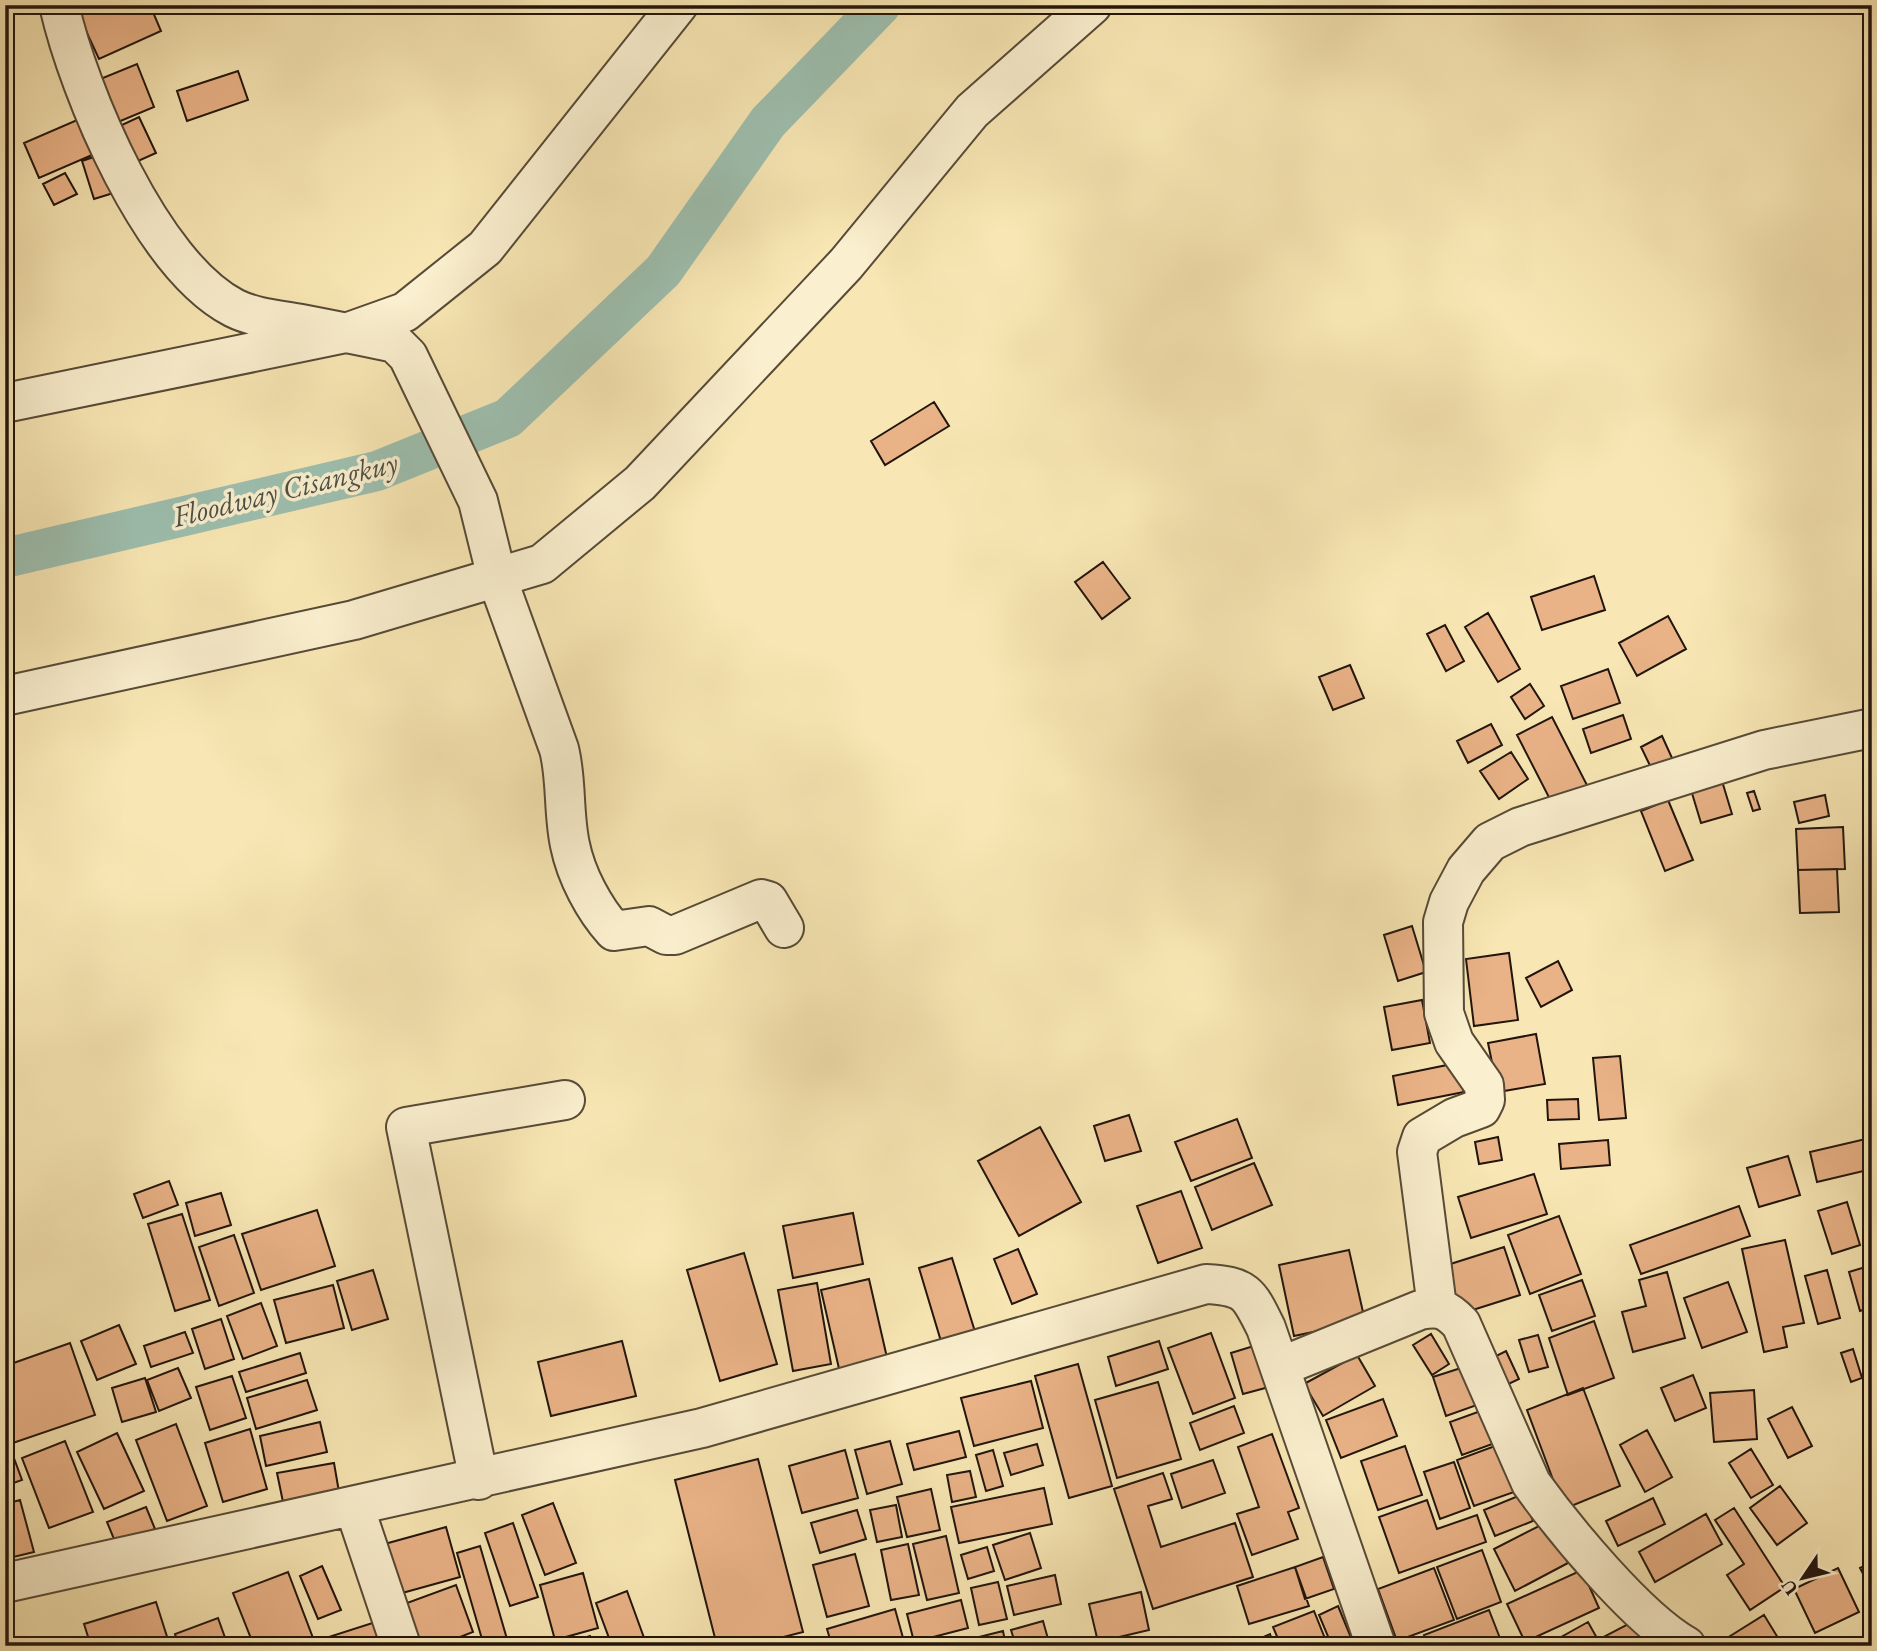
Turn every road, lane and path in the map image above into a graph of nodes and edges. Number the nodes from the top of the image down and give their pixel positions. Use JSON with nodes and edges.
{"nodes":[{"id":1,"x":59,"y":5,"type":"edge"},
{"id":2,"x":678,"y":5,"type":"edge"},
{"id":3,"x":1092,"y":5,"type":"edge"},
{"id":4,"x":346,"y":333,"type":"junction"},
{"id":5,"x":5,"y":403,"type":"edge"},
{"id":6,"x":497,"y":578,"type":"junction"},
{"id":7,"x":5,"y":696,"type":"edge"},
{"id":8,"x":1872,"y":728,"type":"edge"},
{"id":9,"x":784,"y":928,"type":"dead end"},
{"id":10,"x":565,"y":1100,"type":"dead end"},
{"id":11,"x":1437,"y":1307,"type":"junction"},
{"id":12,"x":1280,"y":1367,"type":"junction"},
{"id":13,"x":479,"y":1480,"type":"junction"},
{"id":14,"x":354,"y":1506,"type":"junction"},
{"id":15,"x":5,"y":1583,"type":"edge"},
{"id":16,"x":401,"y":1646,"type":"edge"},
{"id":17,"x":1377,"y":1646,"type":"edge"},
{"id":18,"x":1686,"y":1646,"type":"edge"}],
"edges":[{"from":1,"to":4,"type":"street"},
{"from":2,"to":4,"type":"street"},
{"from":3,"to":6,"type":"street"},
{"from":4,"to":5,"type":"street"},
{"from":4,"to":6,"type":"street"},
{"from":6,"to":7,"type":"street"},
{"from":6,"to":9,"type":"street"},
{"from":8,"to":11,"type":"street"},
{"from":10,"to":13,"type":"street"},
{"from":11,"to":12,"type":"street"},
{"from":11,"to":18,"type":"street"},
{"from":12,"to":13,"type":"street"},
{"from":12,"to":17,"type":"street"},
{"from":13,"to":14,"type":"street"},
{"from":14,"to":15,"type":"street"},
{"from":14,"to":16,"type":"street"}]}
